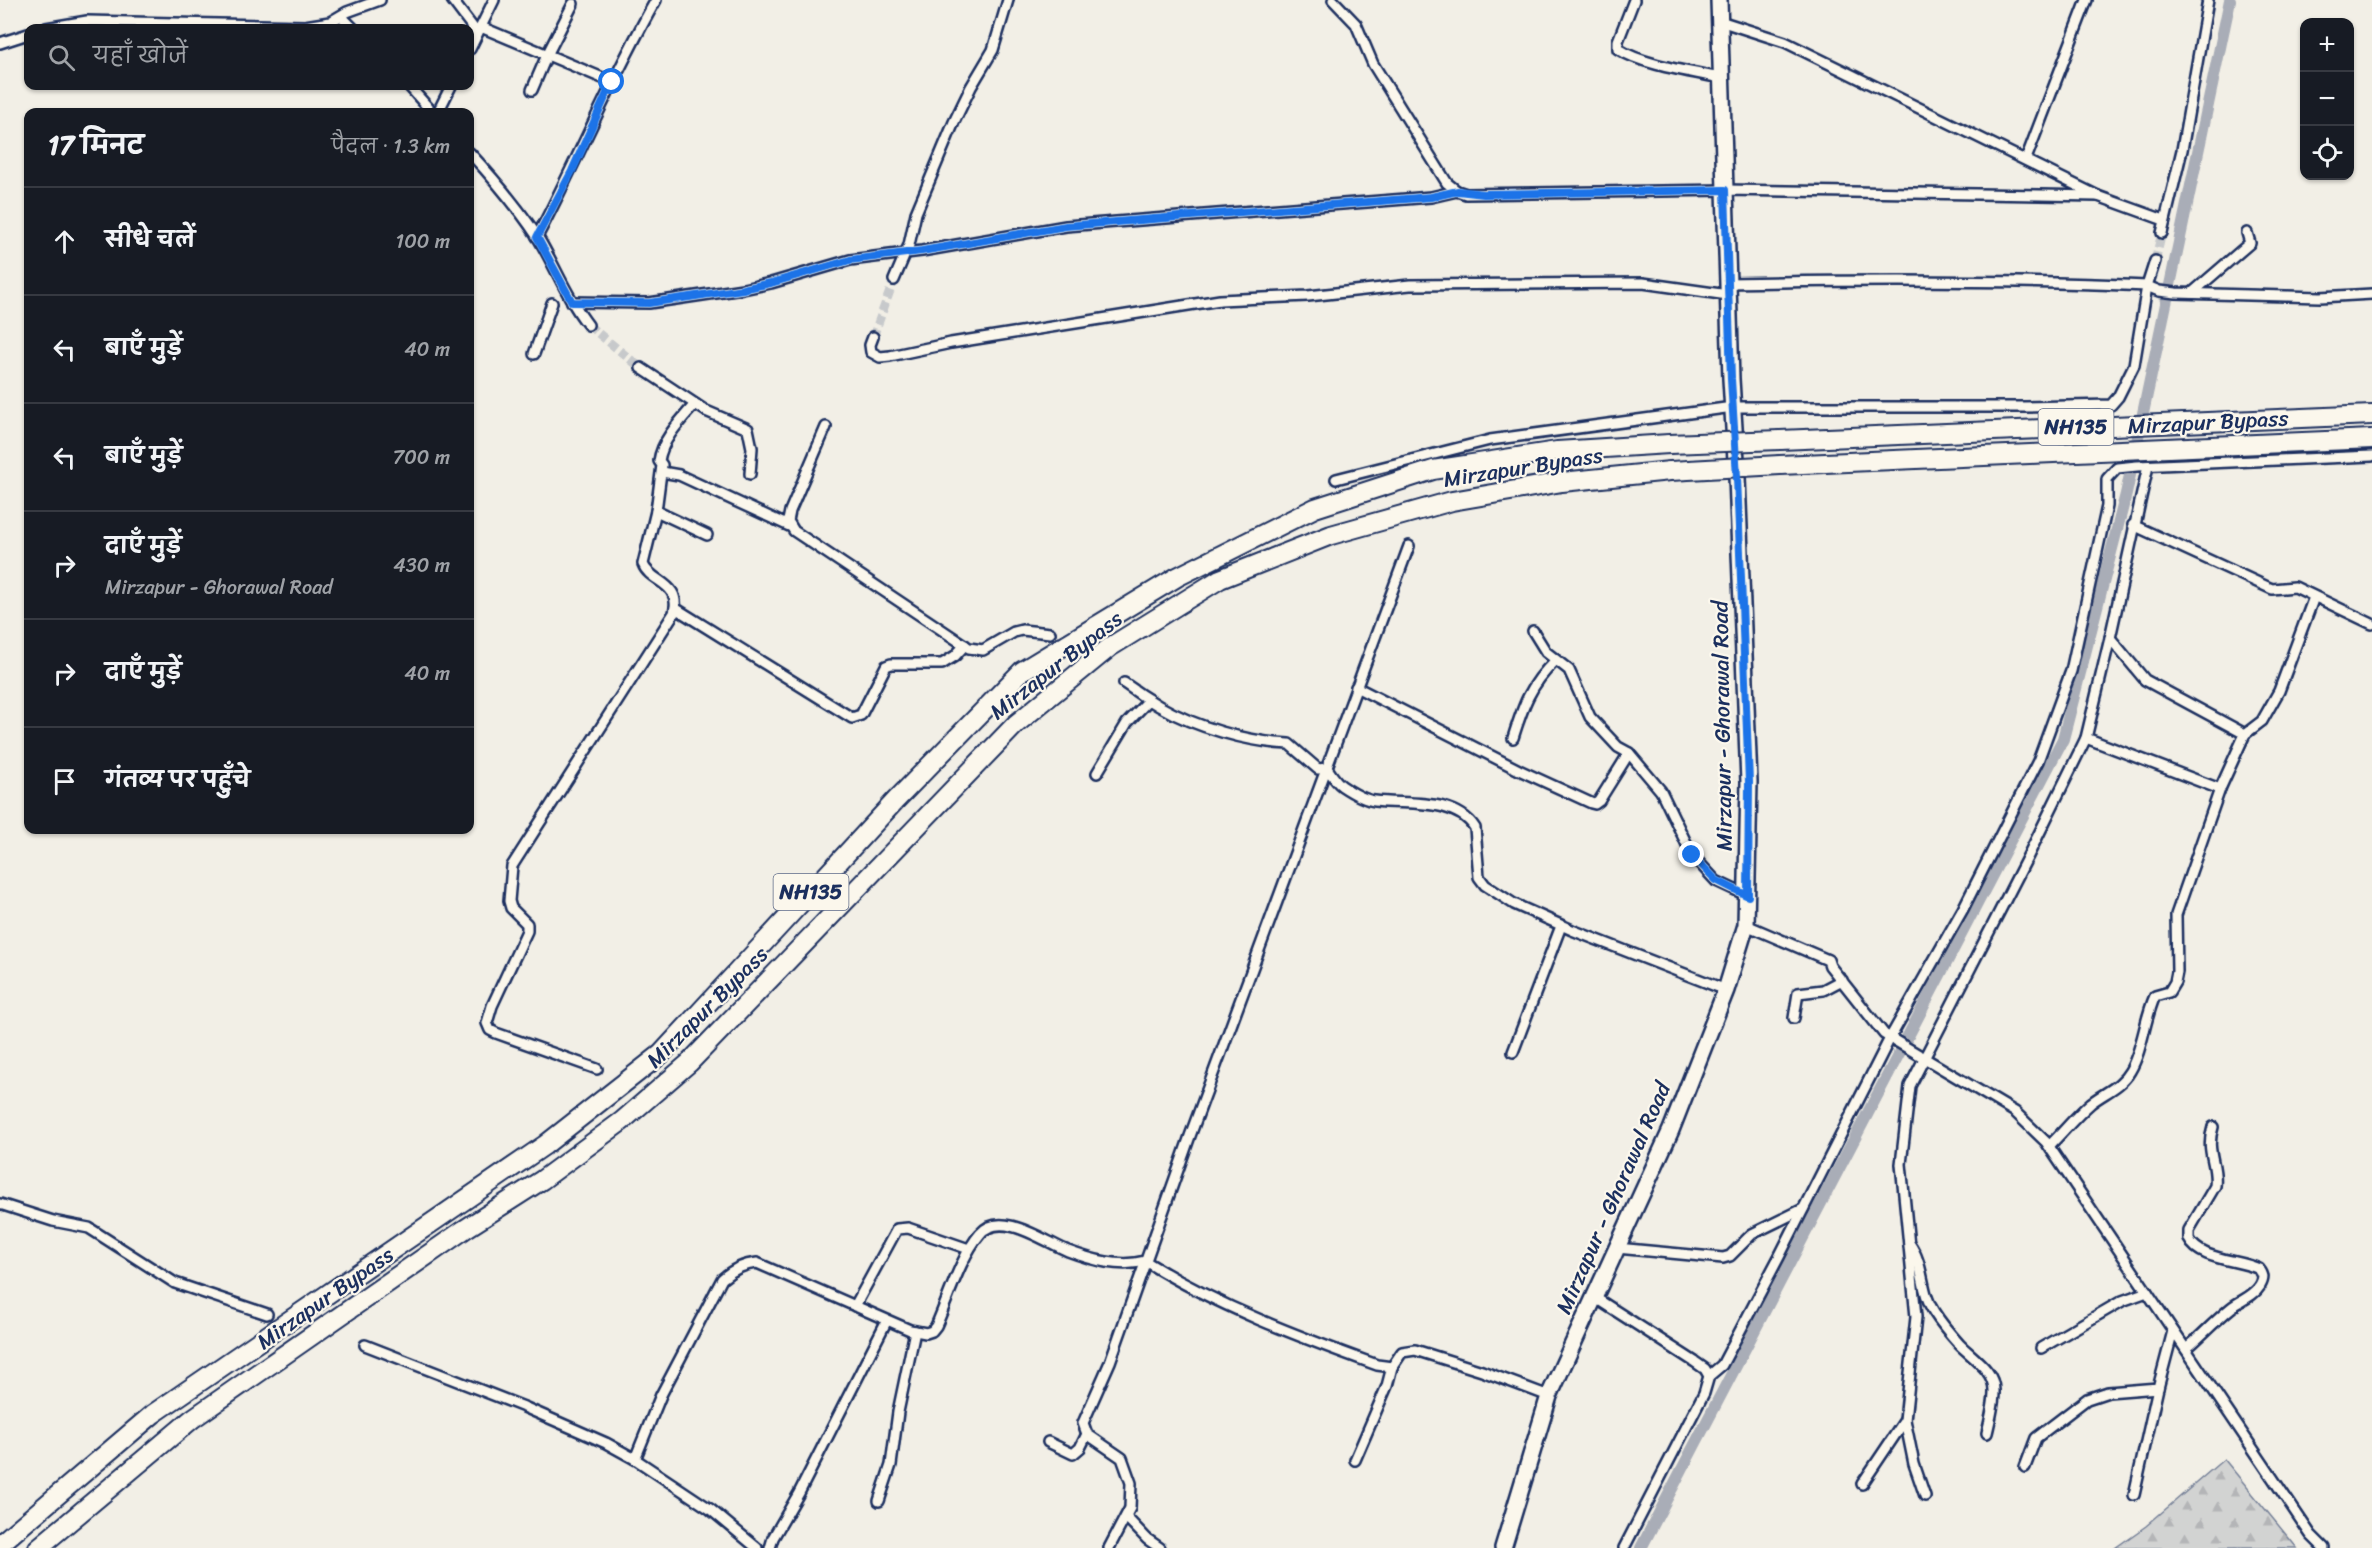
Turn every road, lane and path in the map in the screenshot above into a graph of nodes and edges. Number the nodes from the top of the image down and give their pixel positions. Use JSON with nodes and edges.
{"nodes":[{"id":1,"x":380,"y":0,"type":"edge"},
{"id":2,"x":452,"y":0,"type":"edge"},
{"id":3,"x":494,"y":0,"type":"edge"},
{"id":4,"x":656,"y":0,"type":"edge"},
{"id":5,"x":1008,"y":0,"type":"edge"},
{"id":6,"x":1333,"y":0,"type":"edge"},
{"id":7,"x":1634,"y":0,"type":"edge"},
{"id":8,"x":1719,"y":0,"type":"edge"},
{"id":9,"x":2087,"y":0,"type":"edge"},
{"id":10,"x":2208,"y":0,"type":"edge"},
{"id":11,"x":573,"y":4,"type":"dead end"},
{"id":12,"x":342,"y":17,"type":"junction"},
{"id":13,"x":1720,"y":21,"type":"junction"},
{"id":14,"x":69,"y":24,"type":"edge"},
{"id":15,"x":218,"y":24,"type":"edge"},
{"id":16,"x":318,"y":24,"type":"edge"},
{"id":17,"x":349,"y":24,"type":"edge"},
{"id":18,"x":474,"y":24,"type":"edge"},
{"id":19,"x":474,"y":24,"type":"edge"},
{"id":20,"x":479,"y":30,"type":"junction"},
{"id":21,"x":24,"y":35,"type":"edge"},
{"id":22,"x":474,"y":41,"type":"edge"},
{"id":23,"x":0,"y":43,"type":"edge"},
{"id":24,"x":547,"y":55,"type":"junction"},
{"id":25,"x":1721,"y":78,"type":"junction"},
{"id":26,"x":612,"y":82,"type":"junction"},
{"id":27,"x":413,"y":90,"type":"edge"},
{"id":28,"x":450,"y":90,"type":"edge"},
{"id":29,"x":532,"y":90,"type":"dead end"},
{"id":30,"x":428,"y":108,"type":"edge"},
{"id":31,"x":440,"y":108,"type":"edge"},
{"id":32,"x":474,"y":157,"type":"edge"},
{"id":33,"x":2026,"y":159,"type":"junction"},
{"id":34,"x":1725,"y":190,"type":"junction"},
{"id":35,"x":1458,"y":191,"type":"junction"},
{"id":36,"x":2098,"y":196,"type":"junction"},
{"id":37,"x":2164,"y":220,"type":"junction"},
{"id":38,"x":2163,"y":233,"type":"tunnel mouth"},
{"id":39,"x":2247,"y":233,"type":"dead end"},
{"id":40,"x":537,"y":237,"type":"junction"},
{"id":41,"x":904,"y":253,"type":"junction"},
{"id":42,"x":2154,"y":261,"type":"tunnel mouth"},
{"id":43,"x":894,"y":280,"type":"tunnel mouth"},
{"id":44,"x":2148,"y":286,"type":"junction"},
{"id":45,"x":1728,"y":289,"type":"junction"},
{"id":46,"x":2192,"y":293,"type":"junction"},
{"id":47,"x":2372,"y":294,"type":"edge"},
{"id":48,"x":572,"y":302,"type":"junction"},
{"id":49,"x":552,"y":303,"type":"dead end"},
{"id":50,"x":588,"y":325,"type":"tunnel mouth"},
{"id":51,"x":873,"y":337,"type":"dead end"},
{"id":52,"x":534,"y":354,"type":"dead end"},
{"id":53,"x":641,"y":368,"type":"tunnel mouth"},
{"id":54,"x":695,"y":404,"type":"junction"},
{"id":55,"x":1733,"y":407,"type":"junction"},
{"id":56,"x":2372,"y":415,"type":"edge"},
{"id":57,"x":826,"y":427,"type":"dead end"},
{"id":58,"x":2372,"y":439,"type":"edge"},
{"id":59,"x":2372,"y":456,"type":"edge"},
{"id":60,"x":2148,"y":466,"type":"junction"},
{"id":61,"x":662,"y":472,"type":"junction"},
{"id":62,"x":750,"y":474,"type":"dead end"},
{"id":63,"x":1336,"y":478,"type":"dead end"},
{"id":64,"x":656,"y":511,"type":"junction"},
{"id":65,"x":2133,"y":525,"type":"junction"},
{"id":66,"x":789,"y":526,"type":"junction"},
{"id":67,"x":706,"y":535,"type":"dead end"},
{"id":68,"x":1409,"y":546,"type":"dead end"},
{"id":69,"x":2314,"y":597,"type":"junction"},
{"id":70,"x":675,"y":608,"type":"junction"},
{"id":71,"x":2372,"y":624,"type":"edge"},
{"id":72,"x":1533,"y":631,"type":"dead end"},
{"id":73,"x":1050,"y":633,"type":"dead end"},
{"id":74,"x":2110,"y":638,"type":"junction"},
{"id":75,"x":965,"y":645,"type":"junction"},
{"id":76,"x":1555,"y":660,"type":"junction"},
{"id":77,"x":1124,"y":683,"type":"dead end"},
{"id":78,"x":1356,"y":687,"type":"junction"},
{"id":79,"x":1149,"y":700,"type":"junction"},
{"id":80,"x":2245,"y":734,"type":"junction"},
{"id":81,"x":1514,"y":738,"type":"dead end"},
{"id":82,"x":2086,"y":738,"type":"junction"},
{"id":83,"x":1629,"y":753,"type":"junction"},
{"id":84,"x":1327,"y":768,"type":"junction"},
{"id":85,"x":1097,"y":773,"type":"dead end"},
{"id":86,"x":2220,"y":789,"type":"junction"},
{"id":87,"x":1748,"y":896,"type":"junction"},
{"id":88,"x":1746,"y":925,"type":"junction"},
{"id":89,"x":1561,"y":926,"type":"junction"},
{"id":90,"x":1842,"y":980,"type":"junction"},
{"id":91,"x":1726,"y":990,"type":"junction"},
{"id":92,"x":1794,"y":1018,"type":"dead end"},
{"id":93,"x":1894,"y":1041,"type":"junction"},
{"id":94,"x":1513,"y":1052,"type":"dead end"},
{"id":95,"x":1923,"y":1058,"type":"junction"},
{"id":96,"x":597,"y":1069,"type":"dead end"},
{"id":97,"x":2213,"y":1127,"type":"dead end"},
{"id":98,"x":2049,"y":1146,"type":"junction"},
{"id":99,"x":0,"y":1204,"type":"edge"},
{"id":100,"x":1803,"y":1209,"type":"junction"},
{"id":101,"x":1907,"y":1241,"type":"junction"},
{"id":102,"x":1617,"y":1248,"type":"junction"},
{"id":103,"x":969,"y":1250,"type":"junction"},
{"id":104,"x":1145,"y":1262,"type":"junction"},
{"id":105,"x":2147,"y":1292,"type":"junction"},
{"id":106,"x":1594,"y":1297,"type":"junction"},
{"id":107,"x":855,"y":1306,"type":"junction"},
{"id":108,"x":267,"y":1314,"type":"dead end"},
{"id":109,"x":886,"y":1322,"type":"junction"},
{"id":110,"x":915,"y":1331,"type":"junction"},
{"id":111,"x":2173,"y":1331,"type":"junction"},
{"id":112,"x":364,"y":1345,"type":"dead end"},
{"id":113,"x":2041,"y":1348,"type":"dead end"},
{"id":114,"x":2186,"y":1349,"type":"junction"},
{"id":115,"x":1392,"y":1367,"type":"junction"},
{"id":116,"x":1709,"y":1376,"type":"junction"},
{"id":117,"x":2158,"y":1388,"type":"junction"},
{"id":118,"x":1549,"y":1396,"type":"junction"},
{"id":119,"x":1905,"y":1420,"type":"junction"},
{"id":120,"x":1987,"y":1433,"type":"dead end"},
{"id":121,"x":1087,"y":1434,"type":"junction"},
{"id":122,"x":1048,"y":1442,"type":"dead end"},
{"id":123,"x":635,"y":1459,"type":"junction"},
{"id":124,"x":1355,"y":1460,"type":"dead end"},
{"id":125,"x":2025,"y":1467,"type":"dead end"},
{"id":126,"x":1862,"y":1484,"type":"dead end"},
{"id":127,"x":2134,"y":1495,"type":"dead end"},
{"id":128,"x":1925,"y":1496,"type":"dead end"},
{"id":129,"x":879,"y":1501,"type":"dead end"},
{"id":130,"x":1126,"y":1517,"type":"junction"},
{"id":131,"x":0,"y":1544,"type":"edge"},
{"id":132,"x":43,"y":1544,"type":"edge"},
{"id":133,"x":757,"y":1548,"type":"edge"},
{"id":134,"x":771,"y":1548,"type":"edge"},
{"id":135,"x":1109,"y":1548,"type":"edge"},
{"id":136,"x":1160,"y":1548,"type":"edge"},
{"id":137,"x":1503,"y":1548,"type":"edge"},
{"id":138,"x":1624,"y":1548,"type":"edge"},
{"id":139,"x":2324,"y":1548,"type":"edge"}],
"edges":[{"from":1,"to":12,"type":"street"},
{"from":2,"to":18,"type":"street"},
{"from":3,"to":20,"type":"street"},
{"from":4,"to":26,"type":"street"},
{"from":5,"to":41,"type":"street"},
{"from":6,"to":35,"type":"street"},
{"from":7,"to":25,"type":"street"},
{"from":8,"to":13,"type":"main road","name":"Mirzapur - Ghorawal Road"},
{"from":9,"to":33,"type":"street"},
{"from":10,"to":37,"type":"street"},
{"from":11,"to":24,"type":"street"},
{"from":12,"to":16,"type":"street"},
{"from":12,"to":17,"type":"street"},
{"from":13,"to":25,"type":"main road","name":"Mirzapur - Ghorawal Road"},
{"from":13,"to":33,"type":"street"},
{"from":14,"to":15,"type":"street"},
{"from":19,"to":20,"type":"street"},
{"from":20,"to":22,"type":"street"},
{"from":20,"to":24,"type":"street"},
{"from":21,"to":23,"type":"street"},
{"from":24,"to":26,"type":"street"},
{"from":24,"to":29,"type":"street"},
{"from":25,"to":34,"type":"main road","name":"Mirzapur - Ghorawal Road"},
{"from":26,"to":40,"type":"street"},
{"from":27,"to":30,"type":"street"},
{"from":28,"to":31,"type":"street"},
{"from":32,"to":40,"type":"street"},
{"from":33,"to":36,"type":"street"},
{"from":34,"to":35,"type":"street"},
{"from":34,"to":36,"type":"street"},
{"from":34,"to":45,"type":"main road","name":"Mirzapur - Ghorawal Road"},
{"from":35,"to":41,"type":"street"},
{"from":36,"to":37,"type":"street"},
{"from":37,"to":38,"type":"street"},
{"from":39,"to":46,"type":"street"},
{"from":40,"to":48,"type":"street"},
{"from":41,"to":43,"type":"street"},
{"from":41,"to":48,"type":"street"},
{"from":42,"to":44,"type":"street"},
{"from":44,"to":45,"type":"street"},
{"from":44,"to":46,"type":"street"},
{"from":44,"to":55,"type":"street"},
{"from":45,"to":51,"type":"street"},
{"from":45,"to":55,"type":"main road","name":"Mirzapur - Ghorawal Road"},
{"from":46,"to":47,"type":"street"},
{"from":48,"to":50,"type":"street"},
{"from":49,"to":52,"type":"street"},
{"from":53,"to":54,"type":"street"},
{"from":54,"to":61,"type":"street"},
{"from":54,"to":62,"type":"street"},
{"from":55,"to":63,"type":"street"},
{"from":55,"to":87,"type":"main road","name":"Mirzapur - Ghorawal Road"},
{"from":56,"to":131,"type":"highway","name":"Mirzapur Bypass","number":"NH135","bridge":true},
{"from":57,"to":66,"type":"street"},
{"from":58,"to":132,"type":"highway","name":"Mirzapur Bypass","number":"NH135","bridge":true},
{"from":59,"to":60,"type":"street"},
{"from":60,"to":65,"type":"street"},
{"from":60,"to":93,"type":"street"},
{"from":61,"to":64,"type":"street"},
{"from":61,"to":66,"type":"street"},
{"from":64,"to":67,"type":"street"},
{"from":64,"to":70,"type":"street"},
{"from":65,"to":69,"type":"street"},
{"from":65,"to":74,"type":"street"},
{"from":66,"to":75,"type":"street"},
{"from":68,"to":78,"type":"street"},
{"from":69,"to":71,"type":"street"},
{"from":69,"to":80,"type":"street"},
{"from":70,"to":75,"type":"street"},
{"from":70,"to":96,"type":"street"},
{"from":72,"to":76,"type":"street"},
{"from":73,"to":75,"type":"street"},
{"from":74,"to":80,"type":"street"},
{"from":74,"to":82,"type":"street"},
{"from":76,"to":81,"type":"street"},
{"from":76,"to":83,"type":"street"},
{"from":77,"to":79,"type":"street"},
{"from":78,"to":83,"type":"street"},
{"from":78,"to":84,"type":"street"},
{"from":79,"to":84,"type":"street"},
{"from":79,"to":85,"type":"street"},
{"from":80,"to":86,"type":"street"},
{"from":82,"to":86,"type":"street"},
{"from":82,"to":95,"type":"street"},
{"from":83,"to":87,"type":"street"},
{"from":84,"to":89,"type":"street"},
{"from":84,"to":104,"type":"street"},
{"from":86,"to":98,"type":"street"},
{"from":87,"to":88,"type":"main road","name":"Mirzapur - Ghorawal Road"},
{"from":88,"to":90,"type":"street"},
{"from":88,"to":91,"type":"main road","name":"Mirzapur - Ghorawal Road"},
{"from":89,"to":91,"type":"street"},
{"from":89,"to":94,"type":"street"},
{"from":90,"to":92,"type":"street"},
{"from":90,"to":93,"type":"street"},
{"from":91,"to":102,"type":"main road","name":"Mirzapur - Ghorawal Road"},
{"from":93,"to":95,"type":"street"},
{"from":93,"to":100,"type":"street"},
{"from":95,"to":98,"type":"street"},
{"from":95,"to":101,"type":"street"},
{"from":97,"to":114,"type":"street"},
{"from":98,"to":105,"type":"street"},
{"from":99,"to":108,"type":"street"},
{"from":100,"to":102,"type":"street"},
{"from":100,"to":116,"type":"street"},
{"from":101,"to":119,"type":"street"},
{"from":101,"to":120,"type":"street"},
{"from":102,"to":106,"type":"main road","name":"Mirzapur - Ghorawal Road"},
{"from":103,"to":104,"type":"street"},
{"from":103,"to":107,"type":"street"},
{"from":103,"to":110,"type":"street"},
{"from":104,"to":115,"type":"street"},
{"from":104,"to":121,"type":"street"},
{"from":105,"to":111,"type":"street"},
{"from":105,"to":113,"type":"street"},
{"from":106,"to":116,"type":"street"},
{"from":106,"to":118,"type":"main road","name":"Mirzapur - Ghorawal Road"},
{"from":107,"to":109,"type":"street"},
{"from":107,"to":123,"type":"street"},
{"from":109,"to":110,"type":"street"},
{"from":109,"to":134,"type":"street"},
{"from":110,"to":129,"type":"street"},
{"from":111,"to":114,"type":"street"},
{"from":111,"to":117,"type":"street"},
{"from":112,"to":123,"type":"street"},
{"from":114,"to":139,"type":"street"},
{"from":115,"to":118,"type":"street"},
{"from":115,"to":124,"type":"street"},
{"from":116,"to":138,"type":"street"},
{"from":117,"to":125,"type":"street"},
{"from":117,"to":127,"type":"street"},
{"from":118,"to":137,"type":"main road","name":"Mirzapur - Ghorawal Road"},
{"from":119,"to":126,"type":"street"},
{"from":119,"to":128,"type":"street"},
{"from":121,"to":122,"type":"street"},
{"from":121,"to":130,"type":"street"},
{"from":123,"to":133,"type":"street"},
{"from":130,"to":135,"type":"street"},
{"from":130,"to":136,"type":"street"}]}
